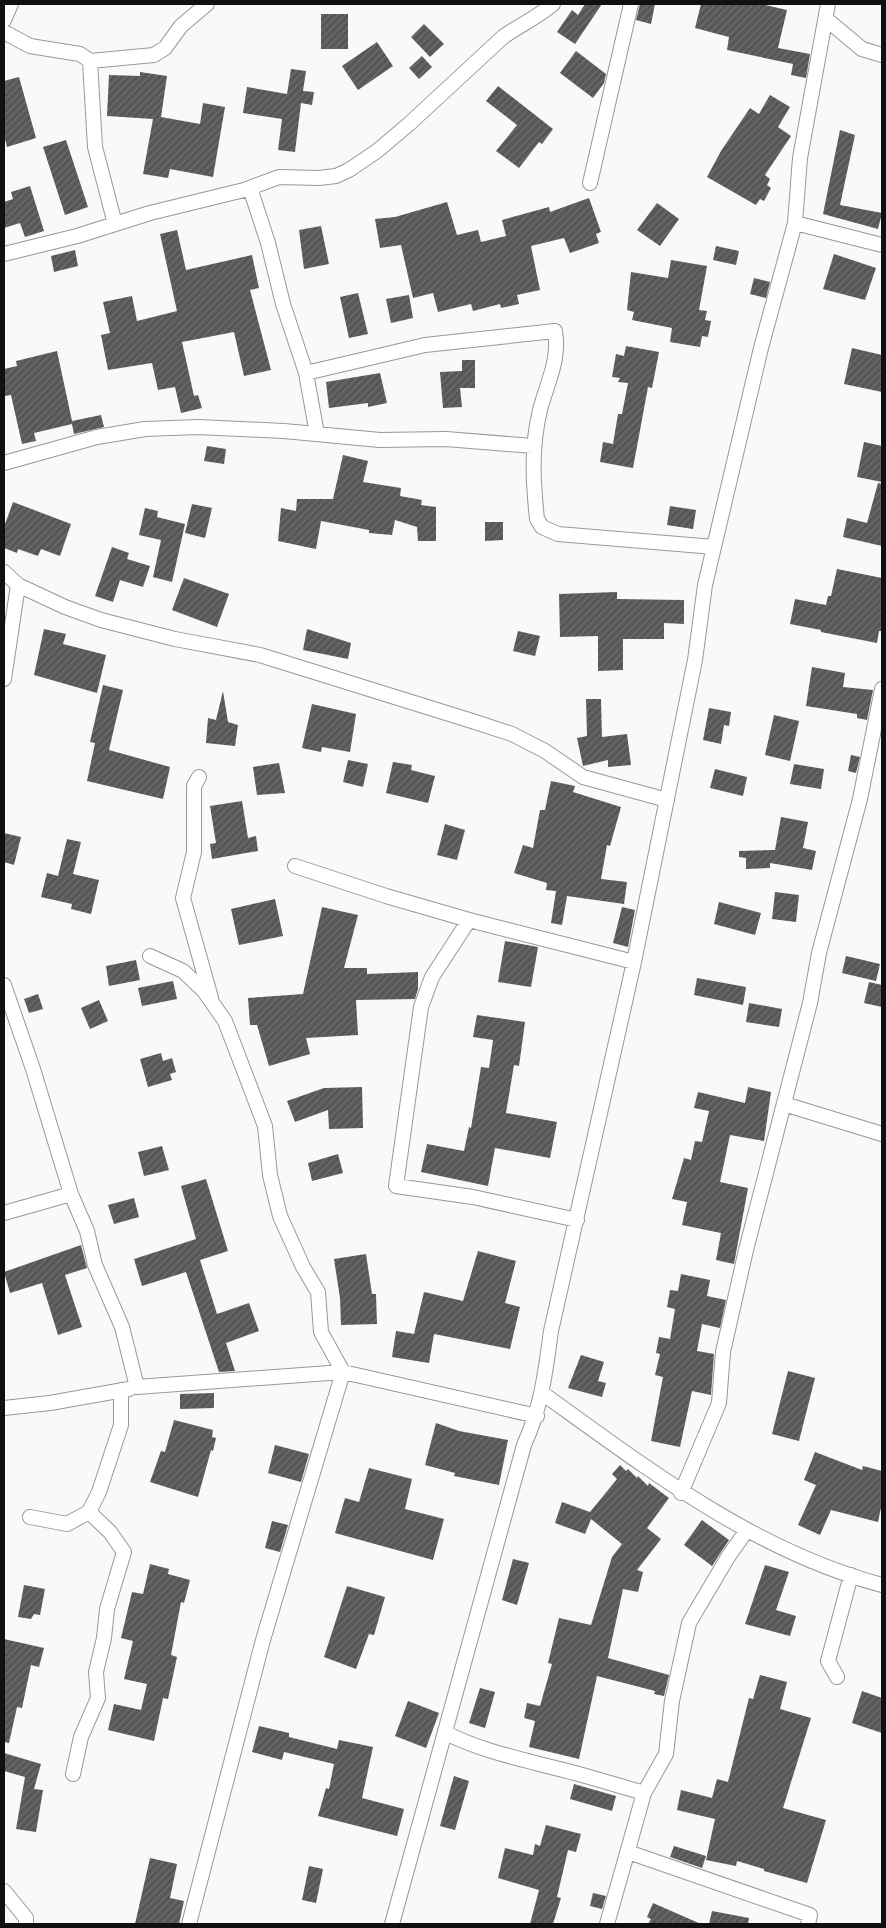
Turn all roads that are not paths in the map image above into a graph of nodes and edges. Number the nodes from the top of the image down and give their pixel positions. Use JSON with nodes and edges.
{"nodes":[{"id":1,"x":11,"y":4,"type":"edge"},
{"id":2,"x":207,"y":4,"type":"edge"},
{"id":3,"x":553,"y":4,"type":"edge"},
{"id":4,"x":631,"y":4,"type":"edge"},
{"id":5,"x":828,"y":4,"type":"edge"},
{"id":6,"x":826,"y":19,"type":"junction"},
{"id":7,"x":4,"y":20,"type":"edge"},
{"id":8,"x":4,"y":32,"type":"edge"},
{"id":9,"x":882,"y":54,"type":"edge"},
{"id":10,"x":90,"y":61,"type":"junction"},
{"id":11,"x":590,"y":183,"type":"dead end"},
{"id":12,"x":250,"y":188,"type":"junction"},
{"id":13,"x":795,"y":223,"type":"junction"},
{"id":14,"x":115,"y":224,"type":"junction"},
{"id":15,"x":882,"y":245,"type":"edge"},
{"id":16,"x":4,"y":254,"type":"edge"},
{"id":17,"x":306,"y":374,"type":"junction"},
{"id":18,"x":317,"y":434,"type":"junction"},
{"id":19,"x":533,"y":446,"type":"junction"},
{"id":20,"x":4,"y":463,"type":"edge"},
{"id":21,"x":714,"y":548,"type":"junction"},
{"id":22,"x":4,"y":572,"type":"edge"},
{"id":23,"x":18,"y":585,"type":"junction"},
{"id":24,"x":4,"y":679,"type":"edge"},
{"id":25,"x":882,"y":689,"type":"edge"},
{"id":26,"x":199,"y":777,"type":"dead end"},
{"id":27,"x":667,"y":800,"type":"junction"},
{"id":28,"x":295,"y":866,"type":"dead end"},
{"id":29,"x":469,"y":920,"type":"junction"},
{"id":30,"x":150,"y":956,"type":"dead end"},
{"id":31,"x":634,"y":962,"type":"junction"},
{"id":32,"x":4,"y":985,"type":"edge"},
{"id":33,"x":212,"y":1004,"type":"junction"},
{"id":34,"x":784,"y":1104,"type":"junction"},
{"id":35,"x":882,"y":1134,"type":"edge"},
{"id":36,"x":71,"y":1194,"type":"junction"},
{"id":37,"x":4,"y":1214,"type":"edge"},
{"id":38,"x":578,"y":1220,"type":"junction"},
{"id":39,"x":343,"y":1372,"type":"junction"},
{"id":40,"x":137,"y":1387,"type":"junction"},
{"id":41,"x":121,"y":1390,"type":"junction"},
{"id":42,"x":542,"y":1393,"type":"junction"},
{"id":43,"x":4,"y":1408,"type":"edge"},
{"id":44,"x":537,"y":1416,"type":"junction"},
{"id":45,"x":681,"y":1493,"type":"junction"},
{"id":46,"x":89,"y":1512,"type":"junction"},
{"id":47,"x":30,"y":1517,"type":"dead end"},
{"id":48,"x":747,"y":1530,"type":"junction"},
{"id":49,"x":851,"y":1575,"type":"junction"},
{"id":50,"x":882,"y":1585,"type":"edge"},
{"id":51,"x":837,"y":1677,"type":"dead end"},
{"id":52,"x":446,"y":1734,"type":"junction"},
{"id":53,"x":73,"y":1774,"type":"dead end"},
{"id":54,"x":644,"y":1794,"type":"junction"},
{"id":55,"x":628,"y":1852,"type":"junction"},
{"id":56,"x":4,"y":1891,"type":"edge"},
{"id":57,"x":26,"y":1924,"type":"edge"},
{"id":58,"x":189,"y":1924,"type":"edge"},
{"id":59,"x":392,"y":1924,"type":"edge"},
{"id":60,"x":607,"y":1924,"type":"edge"},
{"id":61,"x":808,"y":1924,"type":"edge"}],
"edges":[{"from":1,"to":7,"type":"street"},
{"from":2,"to":10,"type":"street"},
{"from":3,"to":12,"type":"street"},
{"from":4,"to":11,"type":"street"},
{"from":5,"to":6,"type":"street"},
{"from":6,"to":9,"type":"street"},
{"from":6,"to":13,"type":"street"},
{"from":8,"to":10,"type":"street"},
{"from":10,"to":14,"type":"street"},
{"from":12,"to":14,"type":"street"},
{"from":12,"to":17,"type":"street"},
{"from":13,"to":15,"type":"street"},
{"from":13,"to":21,"type":"street"},
{"from":14,"to":16,"type":"street"},
{"from":17,"to":18,"type":"street"},
{"from":17,"to":19,"type":"street"},
{"from":18,"to":19,"type":"street"},
{"from":18,"to":20,"type":"street"},
{"from":19,"to":21,"type":"street"},
{"from":21,"to":27,"type":"street"},
{"from":22,"to":23,"type":"street"},
{"from":23,"to":24,"type":"street"},
{"from":23,"to":27,"type":"street"},
{"from":25,"to":34,"type":"street"},
{"from":26,"to":33,"type":"street"},
{"from":27,"to":31,"type":"street"},
{"from":28,"to":29,"type":"street"},
{"from":29,"to":31,"type":"street"},
{"from":29,"to":38,"type":"street"},
{"from":30,"to":33,"type":"street"},
{"from":31,"to":38,"type":"street"},
{"from":32,"to":36,"type":"street"},
{"from":33,"to":39,"type":"street"},
{"from":34,"to":35,"type":"street"},
{"from":34,"to":45,"type":"street"},
{"from":36,"to":37,"type":"street"},
{"from":36,"to":40,"type":"street"},
{"from":38,"to":42,"type":"street"},
{"from":39,"to":40,"type":"street"},
{"from":39,"to":44,"type":"street"},
{"from":39,"to":58,"type":"street"},
{"from":40,"to":41,"type":"street"},
{"from":41,"to":43,"type":"street"},
{"from":41,"to":46,"type":"street"},
{"from":42,"to":44,"type":"street"},
{"from":42,"to":45,"type":"street"},
{"from":44,"to":52,"type":"street"},
{"from":45,"to":48,"type":"street"},
{"from":46,"to":47,"type":"street"},
{"from":46,"to":53,"type":"street"},
{"from":48,"to":49,"type":"street"},
{"from":48,"to":54,"type":"street"},
{"from":49,"to":50,"type":"street"},
{"from":49,"to":51,"type":"street"},
{"from":52,"to":54,"type":"street"},
{"from":52,"to":59,"type":"street"},
{"from":54,"to":55,"type":"street"},
{"from":55,"to":60,"type":"street"},
{"from":55,"to":61,"type":"street"},
{"from":56,"to":57,"type":"street"}]}
